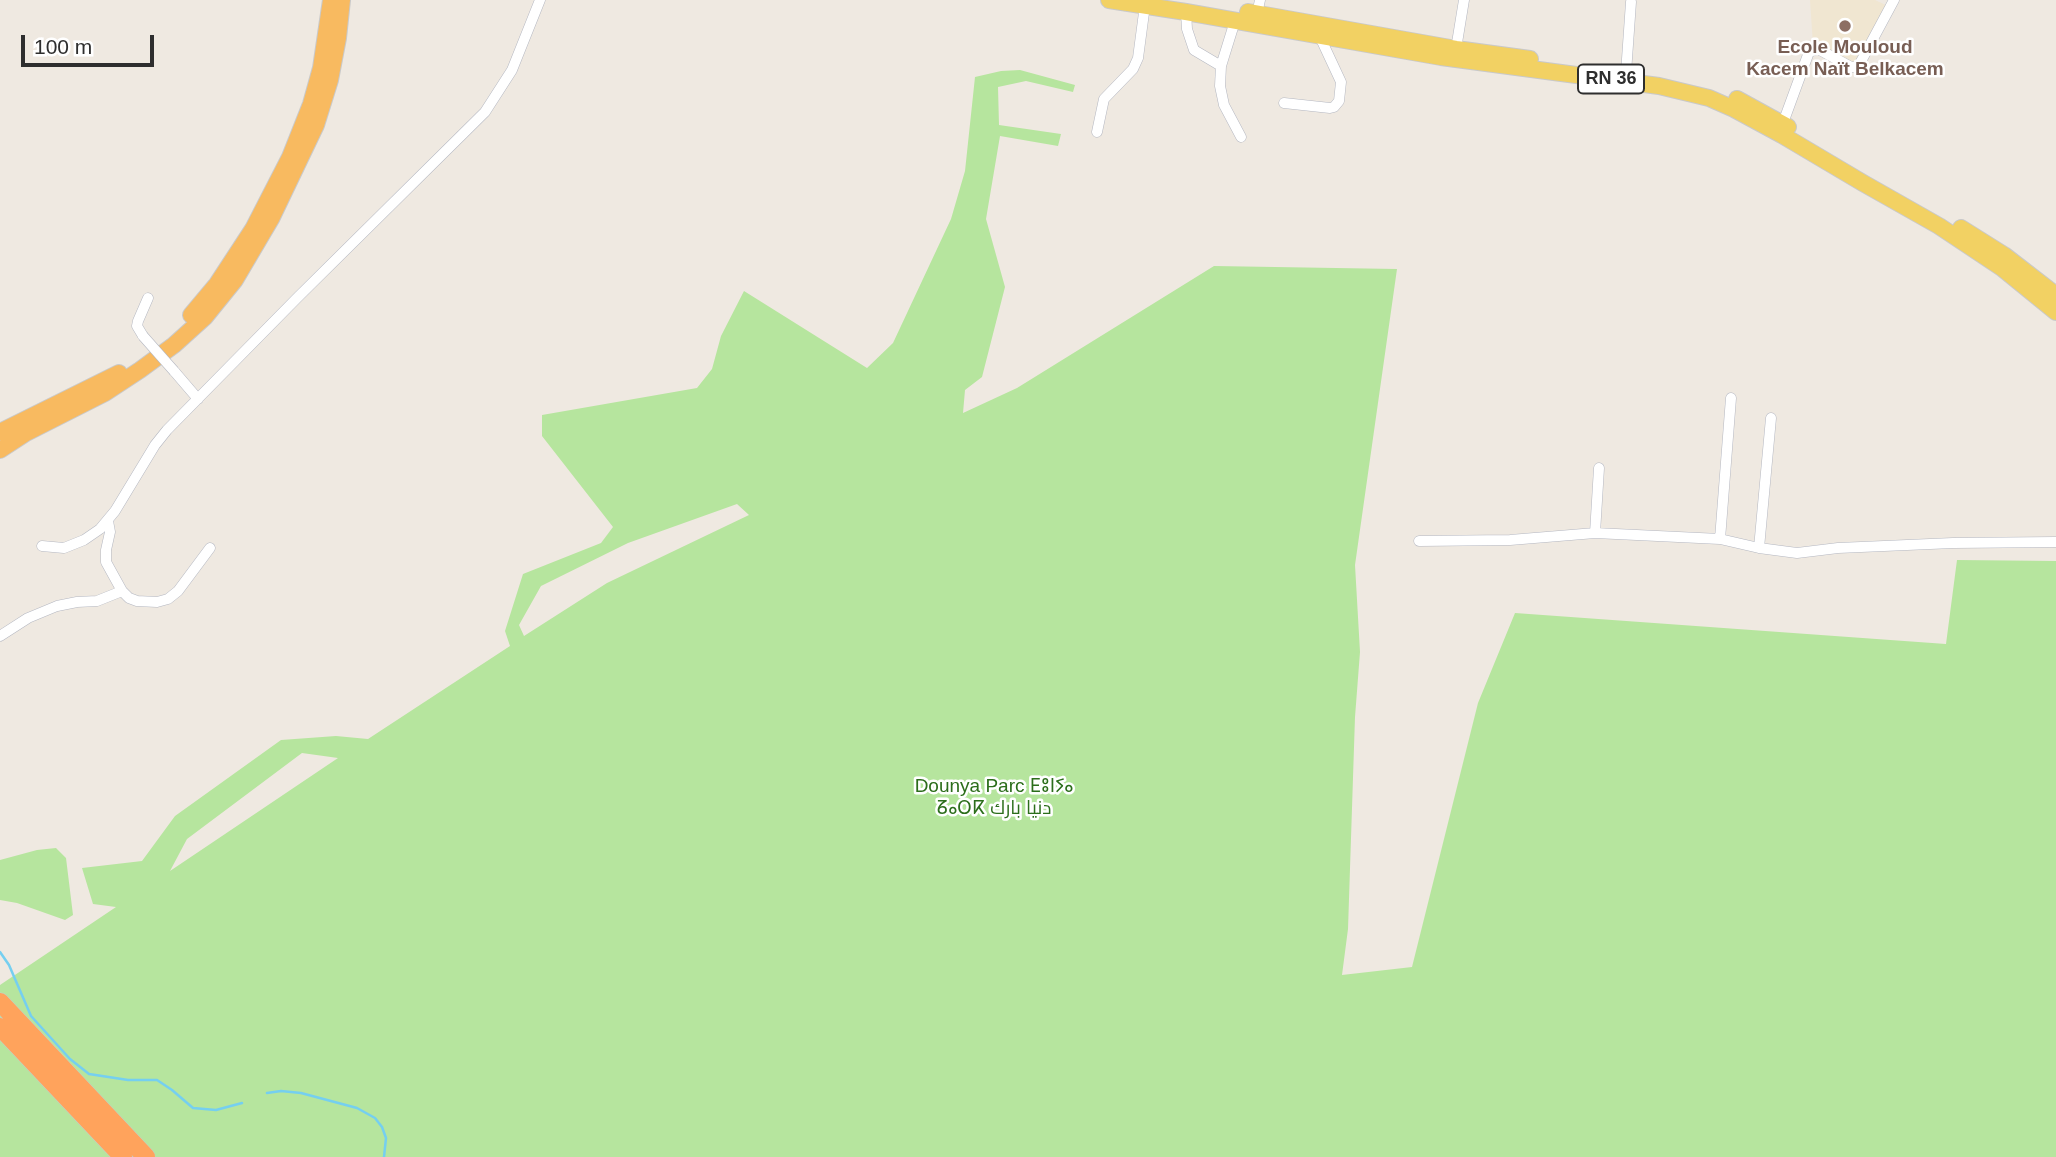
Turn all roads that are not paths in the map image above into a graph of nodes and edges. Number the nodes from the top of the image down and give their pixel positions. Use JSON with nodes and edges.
{"nodes":[{"id":1,"x":331,"y":0,"type":"edge"},
{"id":2,"x":342,"y":0,"type":"edge"},
{"id":3,"x":540,"y":0,"type":"edge"},
{"id":4,"x":1165,"y":0,"type":"edge"},
{"id":5,"x":1464,"y":0,"type":"edge"},
{"id":6,"x":1894,"y":0,"type":"edge"},
{"id":7,"x":1118,"y":1,"type":"edge"},
{"id":8,"x":1631,"y":2,"type":"dead end"},
{"id":9,"x":1144,"y":5,"type":"junction"},
{"id":10,"x":1258,"y":7,"type":"edge"},
{"id":11,"x":1186,"y":12,"type":"junction"},
{"id":12,"x":1235,"y":21,"type":"junction"},
{"id":13,"x":1320,"y":37,"type":"junction"},
{"id":14,"x":1456,"y":49,"type":"junction"},
{"id":15,"x":1221,"y":66,"type":"junction"},
{"id":16,"x":1626,"y":73,"type":"junction"},
{"id":17,"x":1284,"y":103,"type":"dead end"},
{"id":18,"x":1783,"y":123,"type":"junction"},
{"id":19,"x":1097,"y":132,"type":"dead end"},
{"id":20,"x":1241,"y":137,"type":"dead end"},
{"id":21,"x":2056,"y":296,"type":"edge"},
{"id":22,"x":149,"y":298,"type":"dead end"},
{"id":23,"x":2056,"y":312,"type":"edge"},
{"id":24,"x":1731,"y":398,"type":"dead end"},
{"id":25,"x":198,"y":399,"type":"junction"},
{"id":26,"x":1771,"y":418,"type":"dead end"},
{"id":27,"x":0,"y":432,"type":"edge"},
{"id":28,"x":0,"y":450,"type":"edge"},
{"id":29,"x":1599,"y":468,"type":"dead end"},
{"id":30,"x":108,"y":521,"type":"junction"},
{"id":31,"x":1595,"y":533,"type":"junction"},
{"id":32,"x":1720,"y":539,"type":"junction"},
{"id":33,"x":1419,"y":541,"type":"dead end"},
{"id":34,"x":2056,"y":542,"type":"edge"},
{"id":35,"x":42,"y":546,"type":"dead end"},
{"id":36,"x":209,"y":548,"type":"dead end"},
{"id":37,"x":1759,"y":548,"type":"junction"},
{"id":38,"x":122,"y":591,"type":"junction"},
{"id":39,"x":0,"y":636,"type":"edge"},
{"id":40,"x":0,"y":1002,"type":"edge"},
{"id":41,"x":0,"y":1027,"type":"edge"},
{"id":42,"x":123,"y":1157,"type":"edge"},
{"id":43,"x":146,"y":1157,"type":"edge"}],
"edges":[{"from":1,"to":27,"type":"highway"},
{"from":2,"to":28,"type":"highway"},
{"from":3,"to":25,"type":"street"},
{"from":4,"to":10,"type":"main road","number":"RN 36"},
{"from":5,"to":14,"type":"street"},
{"from":6,"to":18,"type":"street"},
{"from":7,"to":9,"type":"main road","number":"RN 36"},
{"from":8,"to":16,"type":"street"},
{"from":9,"to":11,"type":"main road","number":"RN 36"},
{"from":9,"to":19,"type":"street"},
{"from":10,"to":14,"type":"main road","number":"RN 36"},
{"from":11,"to":12,"type":"main road","number":"RN 36"},
{"from":11,"to":15,"type":"street"},
{"from":12,"to":13,"type":"main road","number":"RN 36"},
{"from":12,"to":15,"type":"street"},
{"from":13,"to":17,"type":"street"},
{"from":13,"to":23,"type":"main road","number":"RN 36"},
{"from":14,"to":16,"type":"main road","number":"RN 36"},
{"from":15,"to":20,"type":"street"},
{"from":16,"to":18,"type":"main road","number":"RN 36"},
{"from":18,"to":21,"type":"main road","number":"RN 36"},
{"from":22,"to":25,"type":"street","bridge":true},
{"from":24,"to":32,"type":"street"},
{"from":25,"to":30,"type":"street"},
{"from":26,"to":37,"type":"street"},
{"from":29,"to":31,"type":"street"},
{"from":30,"to":35,"type":"street"},
{"from":30,"to":38,"type":"street"},
{"from":31,"to":32,"type":"street"},
{"from":31,"to":33,"type":"street"},
{"from":32,"to":37,"type":"street"},
{"from":34,"to":37,"type":"street"},
{"from":36,"to":38,"type":"street"},
{"from":38,"to":39,"type":"street"},
{"from":40,"to":43,"type":"highway"},
{"from":41,"to":42,"type":"highway"}]}
